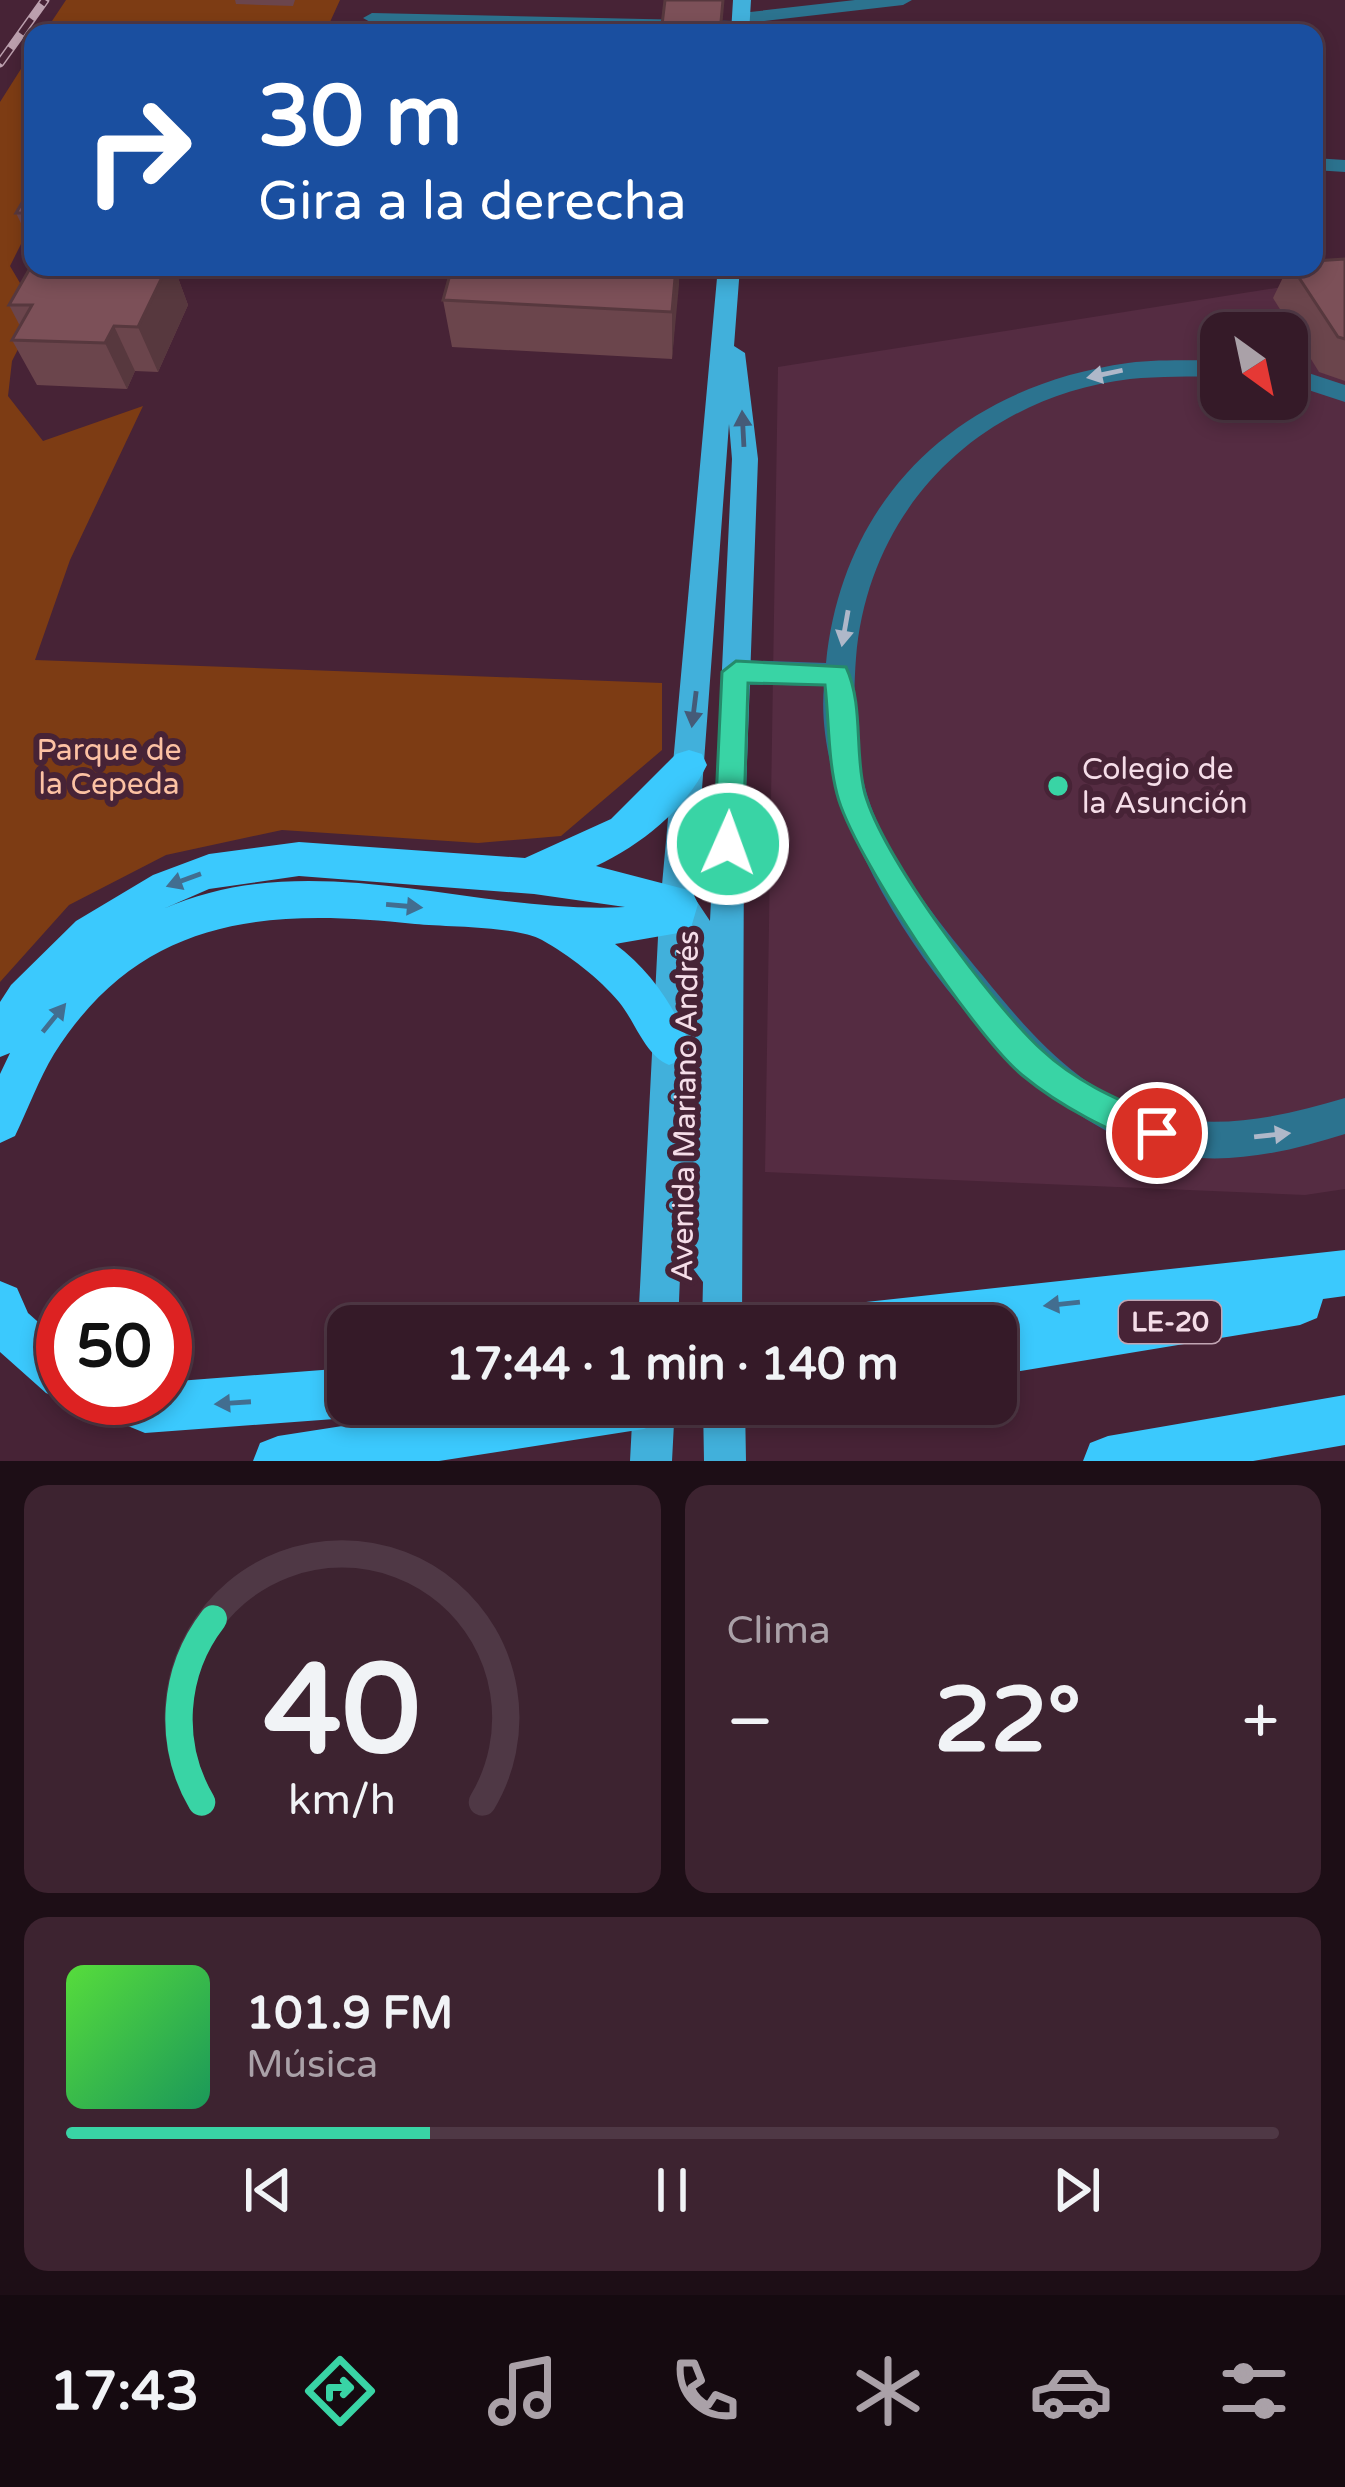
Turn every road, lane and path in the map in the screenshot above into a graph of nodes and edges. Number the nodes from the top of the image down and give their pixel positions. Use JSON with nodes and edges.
{"nodes":[{"id":1,"x":903,"y":0,"type":"edge"},
{"id":2,"x":372,"y":17,"type":"edge"},
{"id":3,"x":741,"y":20,"type":"edge"},
{"id":4,"x":728,"y":276,"type":"edge"},
{"id":5,"x":727,"y":299,"type":"junction"},
{"id":6,"x":1200,"y":368,"type":"edge"},
{"id":7,"x":1308,"y":381,"type":"edge"},
{"id":8,"x":1345,"y":394,"type":"edge"},
{"id":9,"x":716,"y":431,"type":"junction"},
{"id":10,"x":736,"y":672,"type":"junction"},
{"id":11,"x":837,"y":675,"type":"junction"},
{"id":12,"x":689,"y":765,"type":"junction"},
{"id":13,"x":728,"y":844,"type":"junction"},
{"id":14,"x":514,"y":874,"type":"junction"},
{"id":15,"x":681,"y":911,"type":"junction"},
{"id":16,"x":544,"y":924,"type":"junction"},
{"id":17,"x":0,"y":1037,"type":"edge"},
{"id":18,"x":669,"y":1044,"type":"junction"},
{"id":19,"x":1345,"y":1117,"type":"edge"},
{"id":20,"x":0,"y":1120,"type":"edge"},
{"id":21,"x":721,"y":1273,"type":"junction"},
{"id":22,"x":1345,"y":1273,"type":"edge"},
{"id":23,"x":1345,"y":1293,"type":"edge"},
{"id":24,"x":0,"y":1305,"type":"edge"},
{"id":25,"x":659,"y":1305,"type":"edge"},
{"id":26,"x":722,"y":1305,"type":"edge"},
{"id":27,"x":1017,"y":1309,"type":"edge"},
{"id":28,"x":1017,"y":1348,"type":"edge"},
{"id":29,"x":36,"y":1352,"type":"edge"},
{"id":30,"x":327,"y":1395,"type":"edge"},
{"id":31,"x":192,"y":1405,"type":"edge"},
{"id":32,"x":1345,"y":1420,"type":"edge"},
{"id":33,"x":509,"y":1425,"type":"edge"},
{"id":34,"x":643,"y":1425,"type":"edge"},
{"id":35,"x":724,"y":1425,"type":"edge"},
{"id":36,"x":1345,"y":1432,"type":"edge"},
{"id":37,"x":278,"y":1461,"type":"edge"},
{"id":38,"x":652,"y":1461,"type":"edge"},
{"id":39,"x":724,"y":1461,"type":"edge"},
{"id":40,"x":1108,"y":1461,"type":"edge"},
{"id":41,"x":1238,"y":1461,"type":"edge"}],
"edges":[{"from":1,"to":3,"type":"street"},
{"from":2,"to":3,"type":"street"},
{"from":4,"to":5,"type":"main road","name":"Avenida Mariano Andrés"},
{"from":5,"to":9,"type":"main road","name":"Avenida Mariano Andrés"},
{"from":10,"to":5,"type":"main road","name":"Avenida Mariano Andrés","one_way":true},
{"from":6,"to":11,"type":"street","one_way":true},
{"from":7,"to":8,"type":"street"},
{"from":9,"to":10,"type":"main road","name":"Avenida Mariano Andrés"},
{"from":9,"to":12,"type":"main road","name":"Avenida Mariano Andrés","one_way":true},
{"from":10,"to":11,"type":"street"},
{"from":10,"to":13,"type":"main road","name":"Avenida Mariano Andrés"},
{"from":11,"to":19,"type":"street","one_way":true},
{"from":12,"to":14,"type":"highway"},
{"from":12,"to":15,"type":"main road","name":"Avenida Mariano Andrés"},
{"from":13,"to":15,"type":"main road"},
{"from":13,"to":21,"type":"main road","name":"Avenida Mariano Andrés"},
{"from":14,"to":15,"type":"highway"},
{"from":14,"to":17,"type":"highway","one_way":true},
{"from":15,"to":16,"type":"highway"},
{"from":15,"to":18,"type":"main road","name":"Avenida Mariano Andrés"},
{"from":15,"to":21,"type":"main road"},
{"from":16,"to":18,"type":"highway"},
{"from":20,"to":16,"type":"highway","one_way":true},
{"from":18,"to":25,"type":"main road","name":"Avenida Mariano Andrés"},
{"from":21,"to":26,"type":"main road","name":"Avenida Mariano Andrés"},
{"from":22,"to":27,"type":"highway","one_way":true},
{"from":23,"to":28,"type":"highway","number":"LE-20"},
{"from":24,"to":29,"type":"highway"},
{"from":30,"to":31,"type":"highway","one_way":true},
{"from":32,"to":40,"type":"highway"},
{"from":33,"to":37,"type":"highway"},
{"from":34,"to":38,"type":"main road"},
{"from":35,"to":39,"type":"main road"},
{"from":36,"to":41,"type":"highway"}]}
